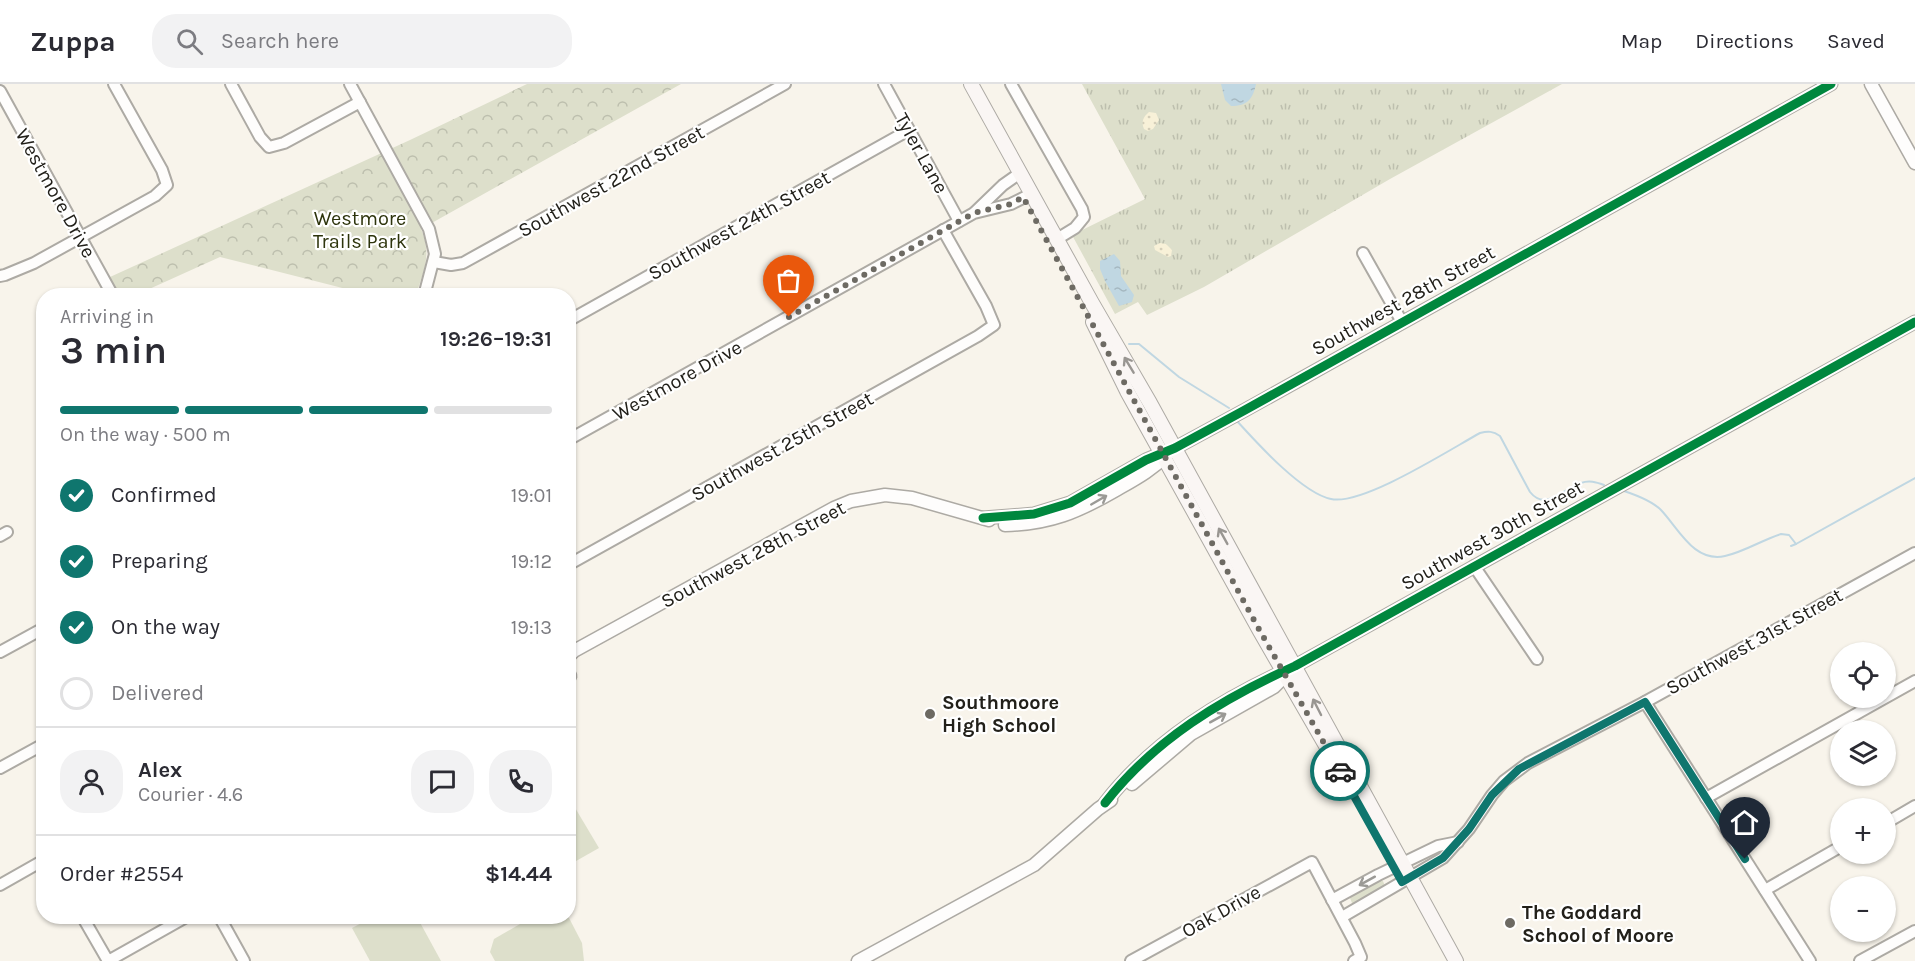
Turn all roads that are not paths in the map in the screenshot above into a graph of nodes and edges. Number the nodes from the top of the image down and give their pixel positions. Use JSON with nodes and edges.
{"nodes":[{"id":1,"x":114,"y":84,"type":"edge"},
{"id":2,"x":231,"y":84,"type":"edge"},
{"id":3,"x":350,"y":84,"type":"edge"},
{"id":4,"x":785,"y":84,"type":"edge"},
{"id":5,"x":884,"y":84,"type":"edge"},
{"id":6,"x":961,"y":84,"type":"edge"},
{"id":7,"x":971,"y":84,"type":"edge"},
{"id":8,"x":1011,"y":84,"type":"edge"},
{"id":9,"x":1831,"y":84,"type":"edge"},
{"id":10,"x":1871,"y":84,"type":"edge"},
{"id":11,"x":0,"y":91,"type":"edge"},
{"id":12,"x":360,"y":102,"type":"junction"},
{"id":13,"x":909,"y":130,"type":"junction"},
{"id":14,"x":1915,"y":163,"type":"edge"},
{"id":15,"x":1016,"y":176,"type":"junction"},
{"id":16,"x":1027,"y":196,"type":"junction"},
{"id":17,"x":974,"y":213,"type":"junction"},
{"id":18,"x":959,"y":221,"type":"junction"},
{"id":19,"x":943,"y":231,"type":"junction"},
{"id":20,"x":81,"y":237,"type":"junction"},
{"id":21,"x":1057,"y":239,"type":"junction"},
{"id":22,"x":1363,"y":252,"type":"dead end"},
{"id":23,"x":434,"y":262,"type":"junction"},
{"id":24,"x":0,"y":276,"type":"edge"},
{"id":25,"x":109,"y":288,"type":"edge"},
{"id":26,"x":426,"y":288,"type":"edge"},
{"id":27,"x":576,"y":317,"type":"edge"},
{"id":28,"x":1402,"y":322,"type":"junction"},
{"id":29,"x":1915,"y":322,"type":"edge"},
{"id":30,"x":576,"y":436,"type":"edge"},
{"id":31,"x":1167,"y":453,"type":"junction"},
{"id":32,"x":1915,"y":553,"type":"edge"},
{"id":33,"x":576,"y":561,"type":"edge"},
{"id":34,"x":1474,"y":566,"type":"junction"},
{"id":35,"x":36,"y":632,"type":"edge"},
{"id":36,"x":576,"y":650,"type":"edge"},
{"id":37,"x":0,"y":652,"type":"edge"},
{"id":38,"x":1537,"y":659,"type":"dead end"},
{"id":39,"x":1288,"y":671,"type":"junction"},
{"id":40,"x":1915,"y":681,"type":"edge"},
{"id":41,"x":1645,"y":702,"type":"junction"},
{"id":42,"x":36,"y":748,"type":"edge"},
{"id":43,"x":0,"y":768,"type":"edge"},
{"id":44,"x":1706,"y":798,"type":"junction"},
{"id":45,"x":1915,"y":806,"type":"edge"},
{"id":46,"x":1896,"y":817,"type":"edge"},
{"id":47,"x":1459,"y":842,"type":"junction"},
{"id":48,"x":1830,"y":853,"type":"edge"},
{"id":49,"x":36,"y":865,"type":"edge"},
{"id":50,"x":1398,"y":865,"type":"junction"},
{"id":51,"x":1405,"y":880,"type":"junction"},
{"id":52,"x":0,"y":885,"type":"edge"},
{"id":53,"x":1765,"y":890,"type":"junction"},
{"id":54,"x":1332,"y":900,"type":"junction"},
{"id":55,"x":1342,"y":917,"type":"junction"},
{"id":56,"x":87,"y":924,"type":"edge"},
{"id":57,"x":174,"y":924,"type":"edge"},
{"id":58,"x":223,"y":924,"type":"edge"},
{"id":59,"x":1915,"y":931,"type":"edge"},
{"id":60,"x":1357,"y":959,"type":"edge"},
{"id":61,"x":108,"y":961,"type":"edge"},
{"id":62,"x":244,"y":961,"type":"edge"},
{"id":63,"x":858,"y":961,"type":"edge"},
{"id":64,"x":1131,"y":961,"type":"edge"},
{"id":65,"x":1445,"y":961,"type":"edge"},
{"id":66,"x":1456,"y":961,"type":"edge"},
{"id":67,"x":1810,"y":961,"type":"edge"},
{"id":68,"x":1860,"y":961,"type":"edge"}],
"edges":[{"from":1,"to":20,"type":"street"},
{"from":2,"to":12,"type":"street"},
{"from":3,"to":12,"type":"street"},
{"from":4,"to":23,"type":"street","name":"Southwest 22nd Street"},
{"from":5,"to":13,"type":"street","name":"Tyler Lane"},
{"from":6,"to":15,"type":"main road"},
{"from":7,"to":15,"type":"main road"},
{"from":8,"to":21,"type":"street"},
{"from":9,"to":28,"type":"street","name":"Southwest 28th Street"},
{"from":10,"to":14,"type":"street"},
{"from":11,"to":20,"type":"street","name":"Westmore Drive"},
{"from":12,"to":23,"type":"street"},
{"from":13,"to":18,"type":"street","name":"Tyler Lane"},
{"from":13,"to":27,"type":"street","name":"Southwest 24th Street"},
{"from":15,"to":16,"type":"main road"},
{"from":15,"to":17,"type":"street","name":"Westmore Drive"},
{"from":16,"to":17,"type":"street","name":"Westmore Drive"},
{"from":16,"to":21,"type":"main road"},
{"from":16,"to":31,"type":"main road"},
{"from":17,"to":18,"type":"street","name":"Westmore Drive"},
{"from":18,"to":19,"type":"street","name":"Westmore Drive"},
{"from":19,"to":30,"type":"street","name":"Westmore Drive"},
{"from":19,"to":33,"type":"street","name":"Southwest 25th Street"},
{"from":20,"to":24,"type":"street"},
{"from":20,"to":25,"type":"street","name":"Westmore Drive"},
{"from":31,"to":21,"type":"main road","one_way":true},
{"from":22,"to":28,"type":"street"},
{"from":23,"to":26,"type":"street"},
{"from":28,"to":31,"type":"street","name":"Southwest 28th Street"},
{"from":29,"to":34,"type":"street","name":"Southwest 30th Street"},
{"from":31,"to":36,"type":"street","name":"Southwest 28th Street"},
{"from":31,"to":39,"type":"main road"},
{"from":32,"to":41,"type":"street","name":"Southwest 31st Street"},
{"from":34,"to":38,"type":"street"},
{"from":34,"to":39,"type":"street","name":"Southwest 30th Street"},
{"from":35,"to":37,"type":"street"},
{"from":39,"to":50,"type":"main road"},
{"from":39,"to":63,"type":"street","name":"Southwest 30th Street"},
{"from":40,"to":44,"type":"street"},
{"from":41,"to":44,"type":"street"},
{"from":41,"to":47,"type":"street","name":"Southwest 31st Street"},
{"from":42,"to":43,"type":"street"},
{"from":44,"to":53,"type":"street"},
{"from":45,"to":46,"type":"street"},
{"from":47,"to":50,"type":"street"},
{"from":47,"to":51,"type":"street","name":"Southwest 31st Street"},
{"from":48,"to":53,"type":"street"},
{"from":49,"to":52,"type":"street"},
{"from":50,"to":51,"type":"main road"},
{"from":50,"to":54,"type":"street","one_way":true},
{"from":51,"to":55,"type":"street","name":"Southwest 31st Street"},
{"from":51,"to":65,"type":"main road"},
{"from":51,"to":66,"type":"main road"},
{"from":53,"to":67,"type":"street"},
{"from":54,"to":55,"type":"street"},
{"from":54,"to":64,"type":"street","name":"Oak Drive"},
{"from":55,"to":60,"type":"street"},
{"from":56,"to":61,"type":"street"},
{"from":57,"to":61,"type":"street"},
{"from":58,"to":62,"type":"street"},
{"from":59,"to":68,"type":"street"}]}
